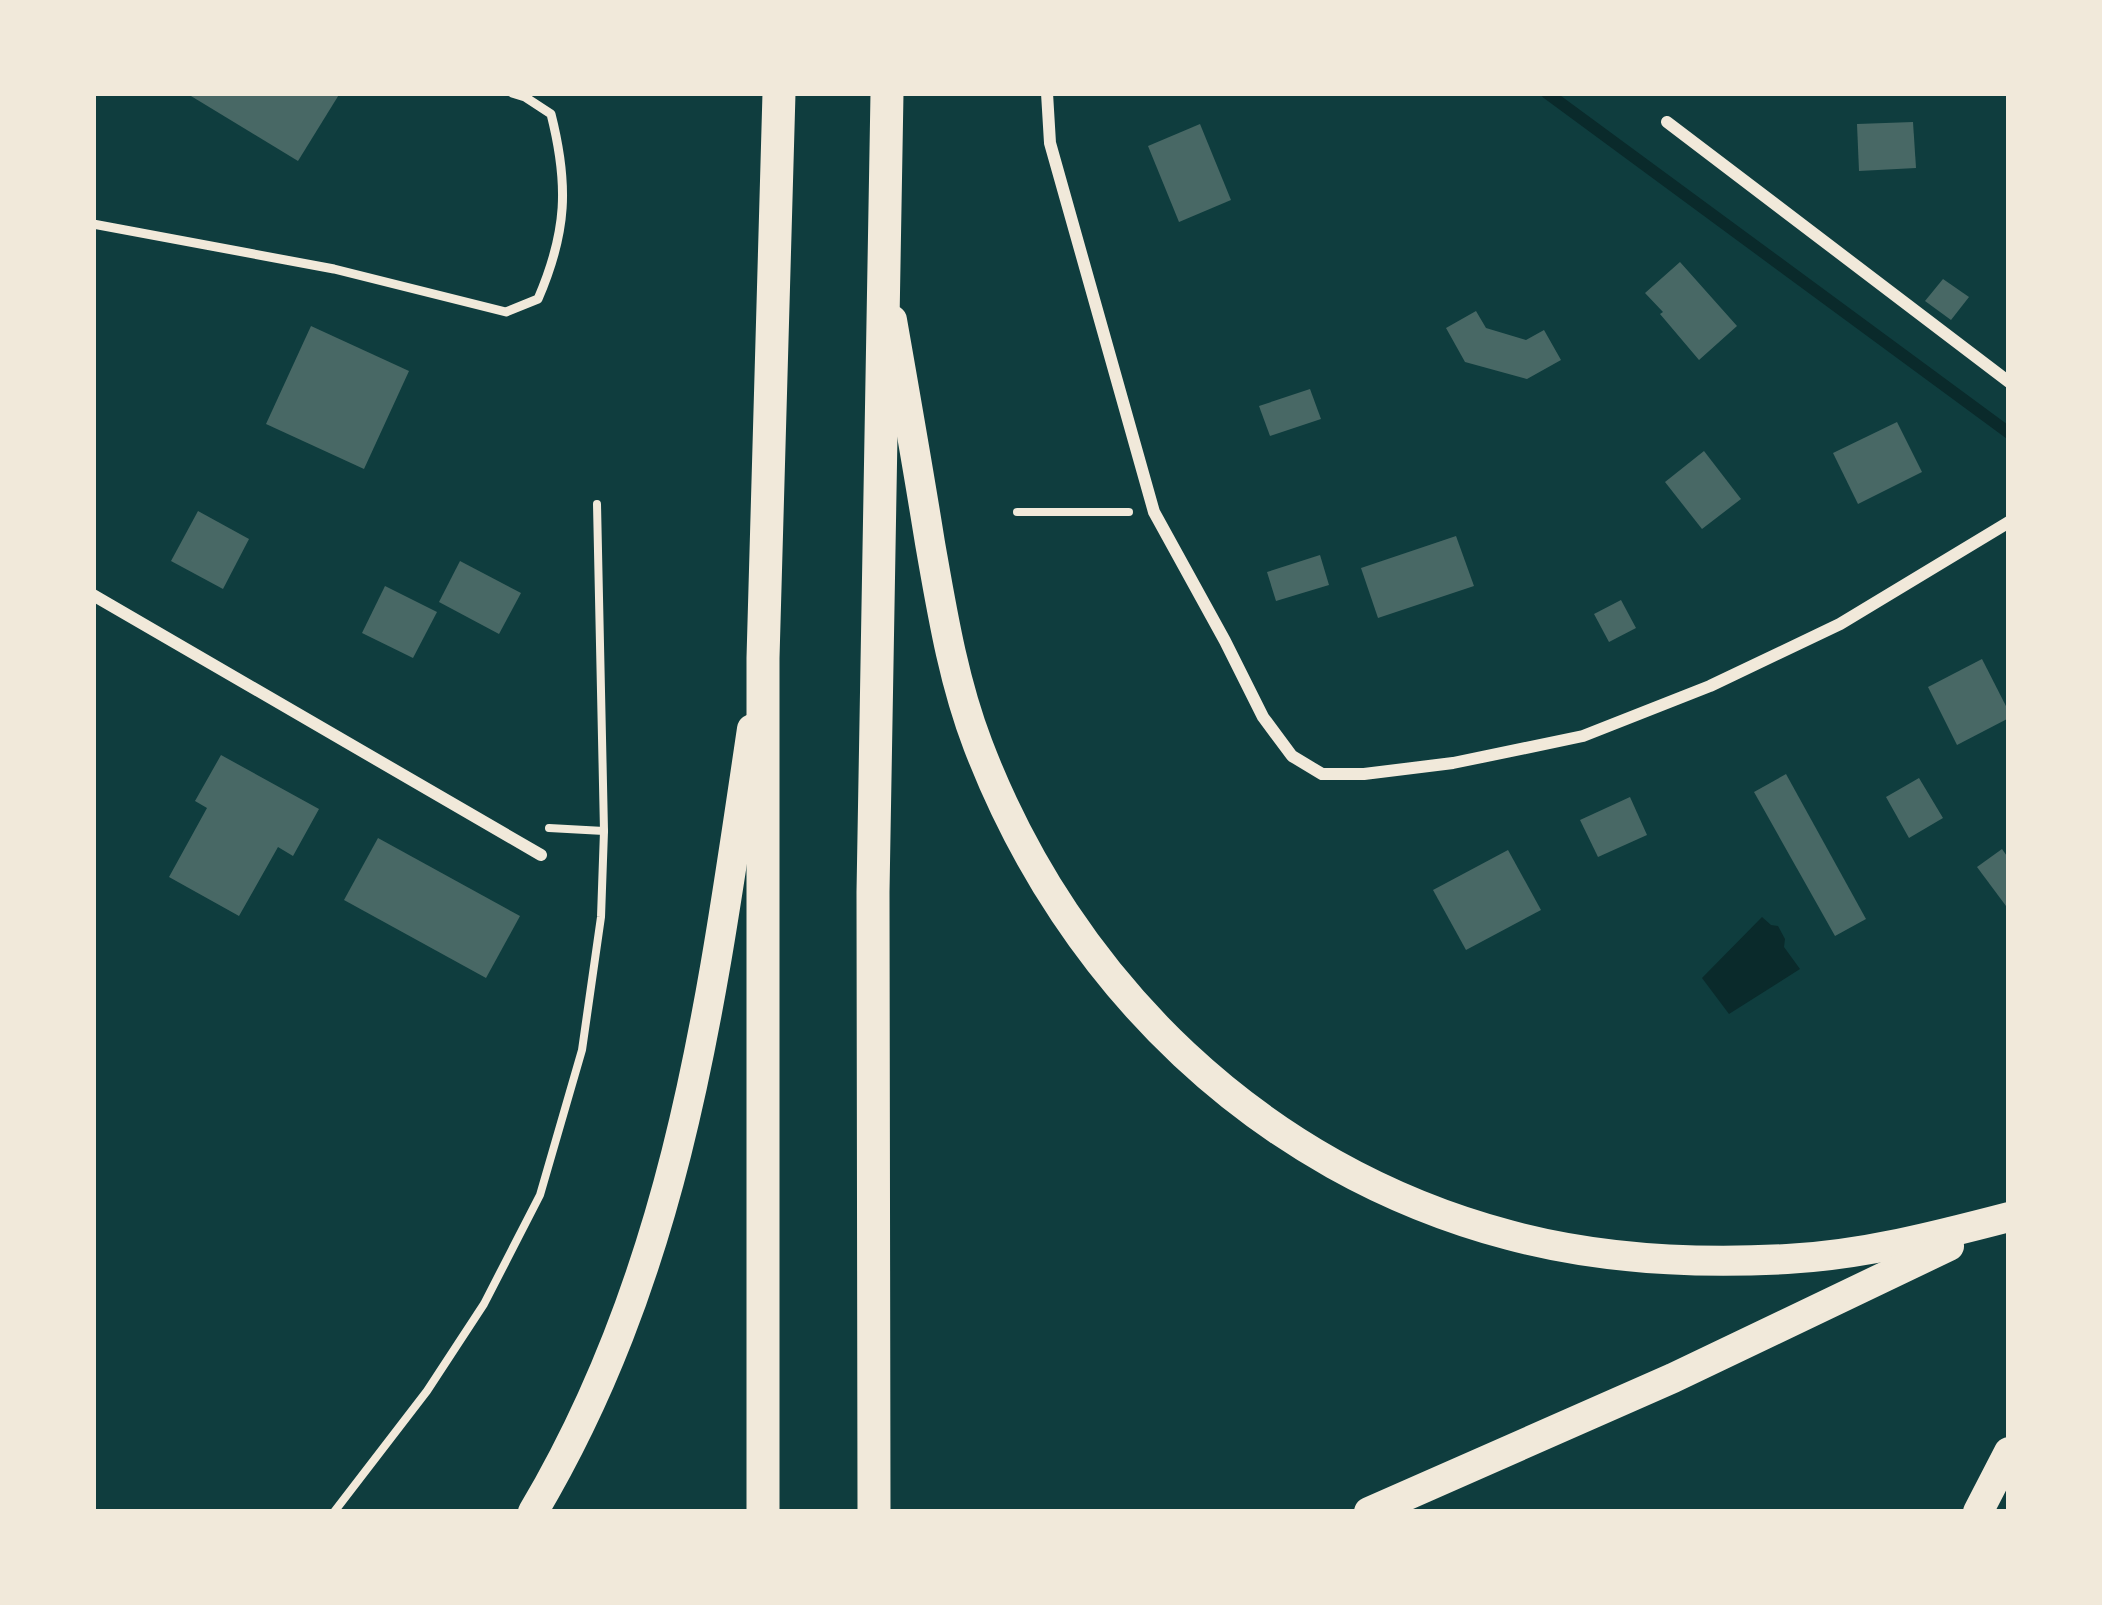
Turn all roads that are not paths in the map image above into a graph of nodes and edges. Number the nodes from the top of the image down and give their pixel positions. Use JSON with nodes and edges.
{"nodes":[{"id":1,"x":512,"y":93,"type":"edge"},
{"id":2,"x":778,"y":93,"type":"edge"},
{"id":3,"x":887,"y":93,"type":"edge"},
{"id":4,"x":1047,"y":93,"type":"edge"},
{"id":5,"x":1667,"y":122,"type":"dead end"},
{"id":6,"x":93,"y":224,"type":"edge"},
{"id":7,"x":884,"y":272,"type":"junction"},
{"id":8,"x":2009,"y":382,"type":"edge"},
{"id":9,"x":2009,"y":522,"type":"edge"},
{"id":10,"x":93,"y":595,"type":"edge"},
{"id":11,"x":763,"y":658,"type":"junction"},
{"id":12,"x":541,"y":855,"type":"dead end"},
{"id":13,"x":2009,"y":1217,"type":"edge"},
{"id":14,"x":2009,"y":1452,"type":"edge"},
{"id":15,"x":533,"y":1512,"type":"edge"},
{"id":16,"x":763,"y":1512,"type":"edge"},
{"id":17,"x":874,"y":1512,"type":"edge"},
{"id":18,"x":1369,"y":1512,"type":"edge"},
{"id":19,"x":1978,"y":1512,"type":"edge"}],
"edges":[{"from":1,"to":6,"type":"lane"},
{"from":2,"to":11,"type":"highway"},
{"from":3,"to":7,"type":"highway"},
{"from":4,"to":9,"type":"street"},
{"from":5,"to":8,"type":"street"},
{"from":7,"to":13,"type":"main road"},
{"from":7,"to":17,"type":"highway"},
{"from":10,"to":12,"type":"street"},
{"from":11,"to":15,"type":"main road"},
{"from":11,"to":16,"type":"highway"},
{"from":13,"to":18,"type":"main road"},
{"from":14,"to":19,"type":"main road"}]}
